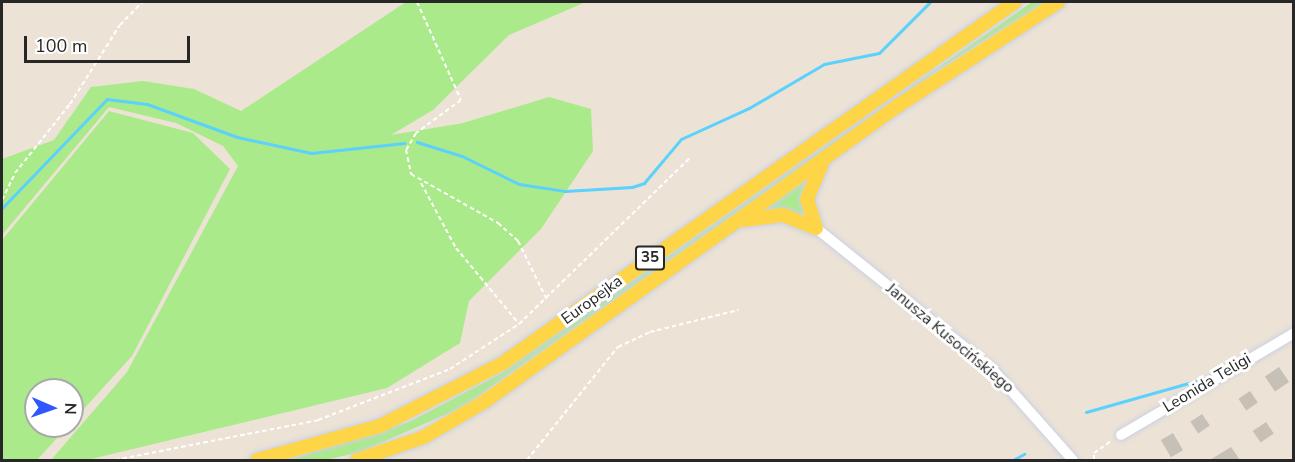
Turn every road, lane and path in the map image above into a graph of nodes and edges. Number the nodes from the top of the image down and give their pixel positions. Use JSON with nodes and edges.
{"nodes":[{"id":1,"x":142,"y":2,"type":"edge"},
{"id":2,"x":417,"y":2,"type":"edge"},
{"id":3,"x":1015,"y":2,"type":"edge"},
{"id":4,"x":1058,"y":2,"type":"edge"},
{"id":5,"x":826,"y":157,"type":"junction"},
{"id":6,"x":691,"y":158,"type":"dead end"},
{"id":7,"x":420,"y":180,"type":"junction"},
{"id":8,"x":2,"y":200,"type":"edge"},
{"id":9,"x":736,"y":222,"type":"junction"},
{"id":10,"x":816,"y":228,"type":"junction"},
{"id":11,"x":547,"y":300,"type":"junction"},
{"id":12,"x":738,"y":310,"type":"dead end"},
{"id":13,"x":519,"y":324,"type":"junction"},
{"id":14,"x":1293,"y":333,"type":"edge"},
{"id":15,"x":1121,"y":435,"type":"joint"},
{"id":16,"x":115,"y":460,"type":"edge"},
{"id":17,"x":257,"y":460,"type":"edge"},
{"id":18,"x":357,"y":460,"type":"edge"},
{"id":19,"x":527,"y":460,"type":"edge"},
{"id":20,"x":1073,"y":460,"type":"edge"},
{"id":21,"x":1094,"y":460,"type":"edge"}],
"edges":[{"from":1,"to":8,"type":"path"},
{"from":2,"to":7,"type":"path"},
{"from":3,"to":17,"type":"main road","name":"Europejka","number":"35"},
{"from":4,"to":5,"type":"main road","name":"Europejka","number":"35"},
{"from":5,"to":9,"type":"main road","name":"Europejka","number":"35"},
{"from":5,"to":10,"type":"main road"},
{"from":6,"to":11,"type":"path"},
{"from":7,"to":11,"type":"path"},
{"from":7,"to":13,"type":"path"},
{"from":9,"to":10,"type":"main road"},
{"from":9,"to":18,"type":"main road","name":"Europejka","number":"35"},
{"from":10,"to":20,"type":"street","name":"Janusza Kusocińskiego"},
{"from":11,"to":13,"type":"path"},
{"from":12,"to":19,"type":"path"},
{"from":13,"to":16,"type":"path"},
{"from":14,"to":15,"type":"street","name":"Leonida Teligi"},
{"from":15,"to":21,"type":"path"}]}
